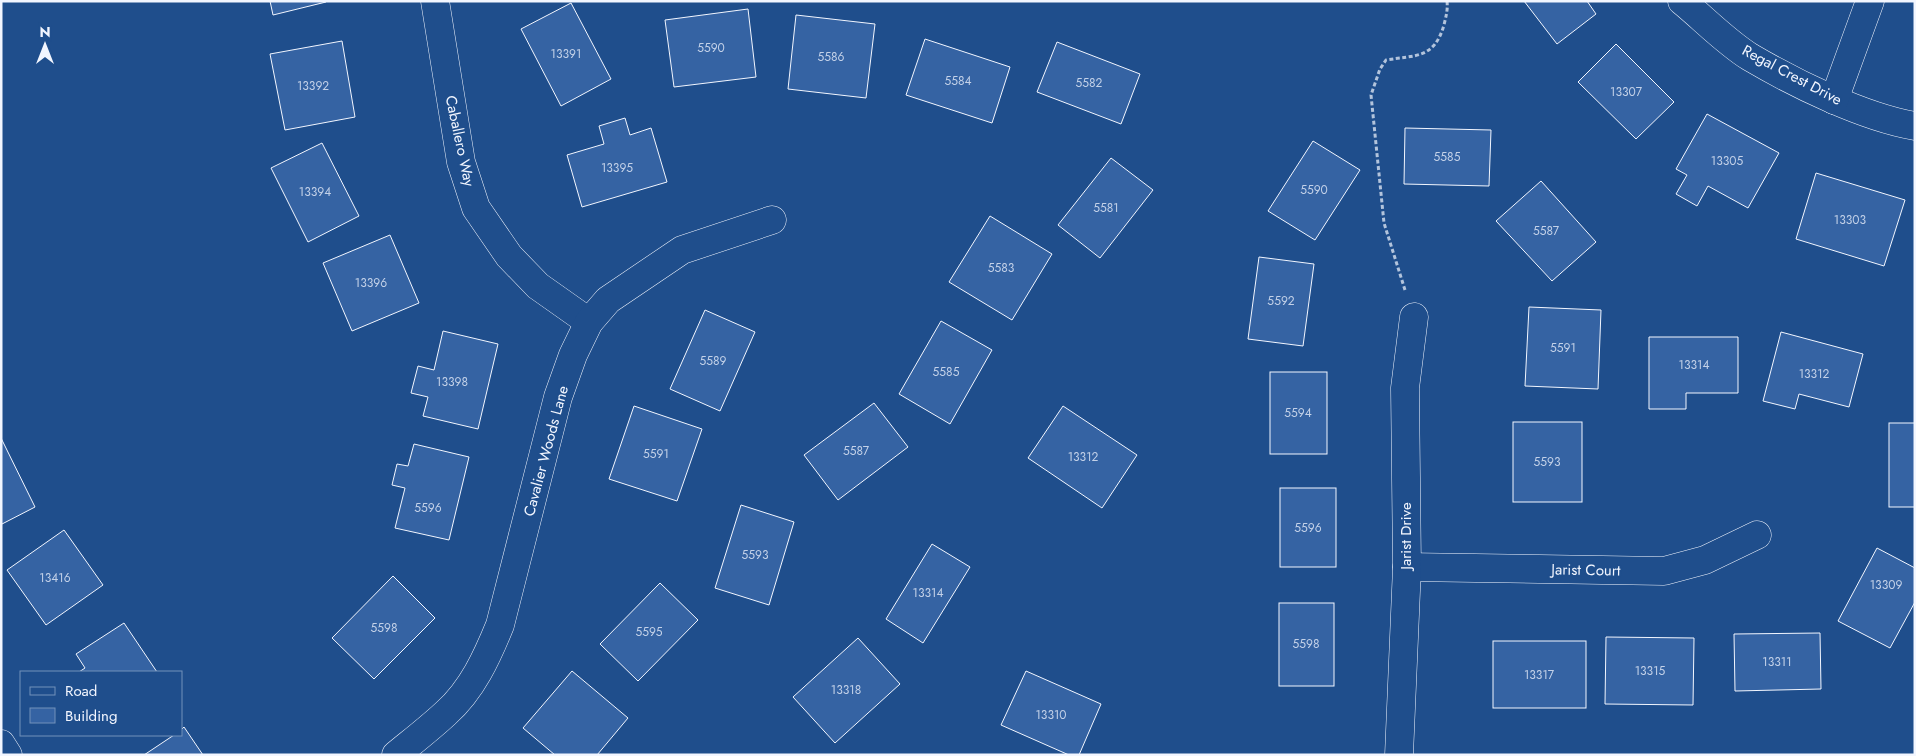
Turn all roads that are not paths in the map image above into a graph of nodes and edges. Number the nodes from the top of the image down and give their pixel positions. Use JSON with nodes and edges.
{"nodes":[{"id":1,"x":435,"y":1,"type":"edge"},
{"id":2,"x":1682,"y":1,"type":"edge"},
{"id":3,"x":1870,"y":1,"type":"edge"},
{"id":4,"x":1834,"y":100,"type":"junction"},
{"id":5,"x":1915,"y":126,"type":"edge"},
{"id":6,"x":772,"y":220,"type":"dead end"},
{"id":7,"x":1414,"y":317,"type":"road end"},
{"id":8,"x":589,"y":322,"type":"junction"},
{"id":9,"x":1757,"y":535,"type":"dead end"},
{"id":10,"x":1407,"y":567,"type":"junction"},
{"id":11,"x":1,"y":744,"type":"edge"},
{"id":12,"x":8,"y":755,"type":"edge"},
{"id":13,"x":396,"y":755,"type":"edge"},
{"id":14,"x":1399,"y":755,"type":"edge"}],
"edges":[{"from":1,"to":8,"type":"street","name":"Caballero Way"},
{"from":2,"to":4,"type":"street","name":"Regal Crest Drive"},
{"from":3,"to":4,"type":"street"},
{"from":4,"to":5,"type":"street","name":"Regal Crest Drive"},
{"from":6,"to":8,"type":"street","name":"Cavalier Woods Lane"},
{"from":7,"to":10,"type":"street","name":"Jarist Drive"},
{"from":8,"to":13,"type":"street","name":"Cavalier Woods Lane"},
{"from":9,"to":10,"type":"street","name":"Jarist Court"},
{"from":10,"to":14,"type":"street","name":"Jarist Drive"},
{"from":11,"to":12,"type":"street"}]}
